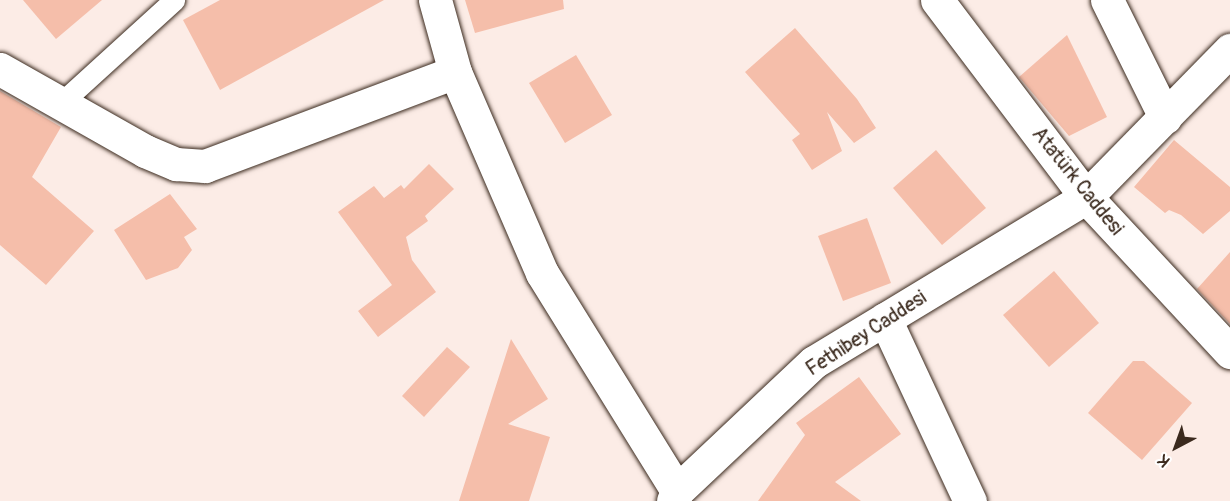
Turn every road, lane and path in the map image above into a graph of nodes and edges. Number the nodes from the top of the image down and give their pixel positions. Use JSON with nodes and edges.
{"nodes":[{"id":1,"x":174,"y":0,"type":"edge"},
{"id":2,"x":435,"y":0,"type":"edge"},
{"id":3,"x":937,"y":0,"type":"edge"},
{"id":4,"x":1107,"y":0,"type":"edge"},
{"id":5,"x":1230,"y":50,"type":"edge"},
{"id":6,"x":0,"y":69,"type":"edge"},
{"id":7,"x":455,"y":72,"type":"junction"},
{"id":8,"x":61,"y":103,"type":"junction"},
{"id":9,"x":1165,"y":117,"type":"junction"},
{"id":10,"x":1086,"y":197,"type":"junction"},
{"id":11,"x":885,"y":319,"type":"junction"},
{"id":12,"x":1230,"y":352,"type":"edge"},
{"id":13,"x":675,"y":496,"type":"edge"},
{"id":14,"x":970,"y":501,"type":"edge"}],
"edges":[{"from":1,"to":8,"type":"lane"},
{"from":2,"to":7,"type":"street"},
{"from":3,"to":10,"type":"street","name":"Atatürk Caddesi"},
{"from":4,"to":9,"type":"street"},
{"from":5,"to":9,"type":"street","name":"Fethibey Caddesi"},
{"from":6,"to":8,"type":"street"},
{"from":7,"to":8,"type":"street"},
{"from":7,"to":13,"type":"street"},
{"from":9,"to":10,"type":"street","name":"Fethibey Caddesi"},
{"from":10,"to":11,"type":"street","name":"Fethibey Caddesi"},
{"from":10,"to":12,"type":"street","name":"Atatürk Caddesi"},
{"from":11,"to":13,"type":"street","name":"Fethibey Caddesi"},
{"from":11,"to":14,"type":"street"}]}
